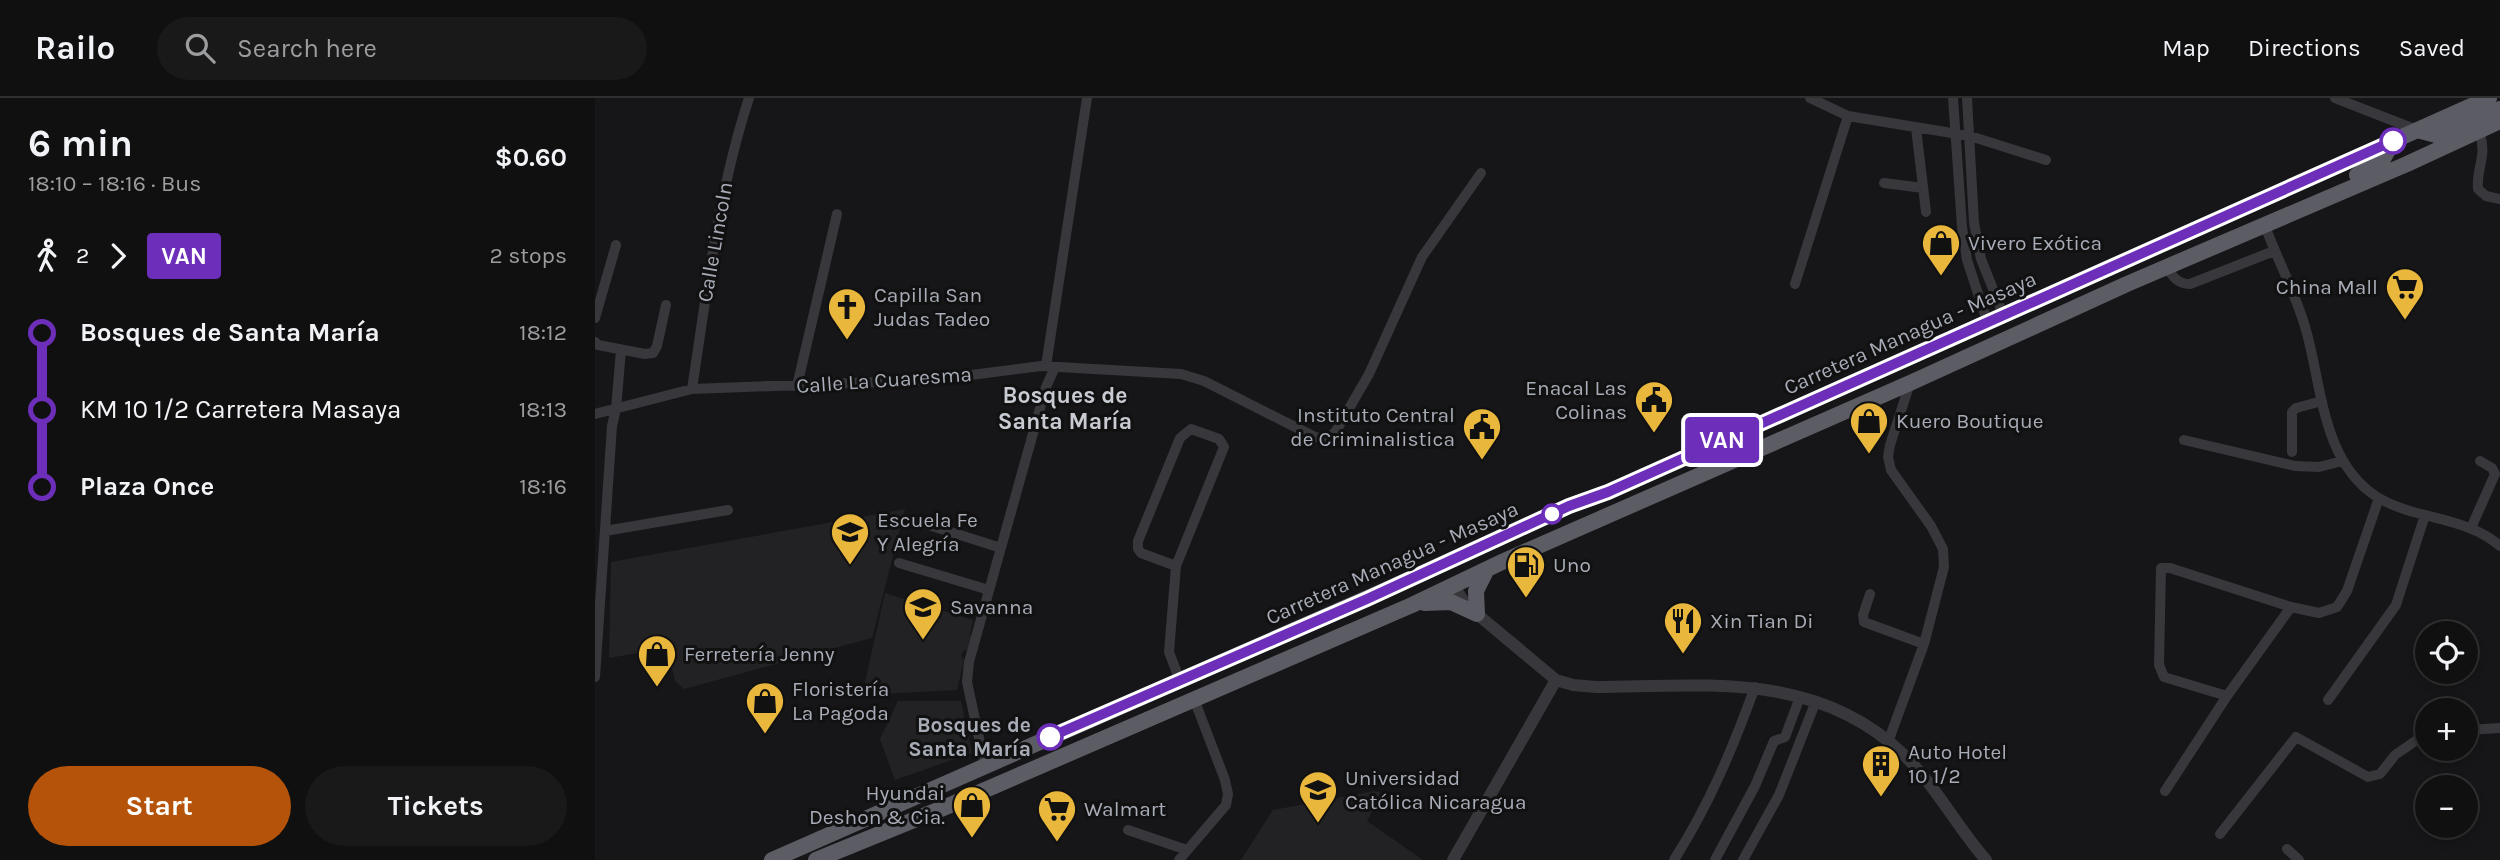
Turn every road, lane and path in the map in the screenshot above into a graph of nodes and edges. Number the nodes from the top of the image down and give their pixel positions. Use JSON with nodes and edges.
{"nodes":[{"id":1,"x":749,"y":98,"type":"edge"},
{"id":2,"x":1087,"y":98,"type":"edge"},
{"id":3,"x":1810,"y":98,"type":"edge"},
{"id":4,"x":1953,"y":98,"type":"edge"},
{"id":5,"x":1967,"y":98,"type":"edge"},
{"id":6,"x":2335,"y":98,"type":"edge"},
{"id":7,"x":2489,"y":98,"type":"edge"},
{"id":8,"x":2500,"y":109,"type":"edge"},
{"id":9,"x":1848,"y":116,"type":"junction"},
{"id":10,"x":2390,"y":119,"type":"junction"},
{"id":11,"x":2500,"y":121,"type":"edge"},
{"id":12,"x":1916,"y":128,"type":"junction"},
{"id":13,"x":2417,"y":130,"type":"junction"},
{"id":14,"x":2479,"y":131,"type":"junction"},
{"id":15,"x":1955,"y":133,"type":"junction"},
{"id":16,"x":1970,"y":136,"type":"junction"},
{"id":17,"x":2393,"y":141,"type":"junction"},
{"id":18,"x":2046,"y":160,"type":"dead end"},
{"id":19,"x":1481,"y":173,"type":"dead end"},
{"id":20,"x":1884,"y":183,"type":"dead end"},
{"id":21,"x":1923,"y":188,"type":"junction"},
{"id":22,"x":2500,"y":199,"type":"edge"},
{"id":23,"x":1926,"y":212,"type":"dead end"},
{"id":24,"x":837,"y":214,"type":"dead end"},
{"id":25,"x":2267,"y":225,"type":"junction"},
{"id":26,"x":2185,"y":235,"type":"junction"},
{"id":27,"x":616,"y":245,"type":"dead end"},
{"id":28,"x":2144,"y":251,"type":"junction"},
{"id":29,"x":2274,"y":251,"type":"junction"},
{"id":30,"x":2166,"y":267,"type":"junction"},
{"id":31,"x":1795,"y":284,"type":"dead end"},
{"id":32,"x":666,"y":304,"type":"dead end"},
{"id":33,"x":2003,"y":314,"type":"junction"},
{"id":34,"x":595,"y":318,"type":"edge"},
{"id":35,"x":1987,"y":321,"type":"junction"},
{"id":36,"x":595,"y":342,"type":"edge"},
{"id":37,"x":621,"y":350,"type":"junction"},
{"id":38,"x":1051,"y":366,"type":"junction"},
{"id":39,"x":1910,"y":383,"type":"junction"},
{"id":40,"x":797,"y":386,"type":"junction"},
{"id":41,"x":692,"y":389,"type":"junction"},
{"id":42,"x":2322,"y":401,"type":"junction"},
{"id":43,"x":616,"y":408,"type":"junction"},
{"id":44,"x":595,"y":414,"type":"edge"},
{"id":45,"x":2184,"y":440,"type":"dead end"},
{"id":46,"x":2293,"y":452,"type":"dead end"},
{"id":47,"x":2343,"y":461,"type":"junction"},
{"id":48,"x":2480,"y":461,"type":"dead end"},
{"id":49,"x":2379,"y":498,"type":"junction"},
{"id":50,"x":1569,"y":506,"type":"junction"},
{"id":51,"x":727,"y":510,"type":"dead end"},
{"id":52,"x":2425,"y":515,"type":"junction"},
{"id":53,"x":913,"y":520,"type":"dead end"},
{"id":54,"x":2471,"y":528,"type":"junction"},
{"id":55,"x":605,"y":531,"type":"junction"},
{"id":56,"x":2500,"y":546,"type":"edge"},
{"id":57,"x":1001,"y":548,"type":"junction"},
{"id":58,"x":899,"y":563,"type":"dead end"},
{"id":59,"x":1176,"y":566,"type":"junction"},
{"id":60,"x":1487,"y":569,"type":"junction"},
{"id":61,"x":1454,"y":586,"type":"junction"},
{"id":62,"x":1390,"y":588,"type":"junction"},
{"id":63,"x":989,"y":590,"type":"junction"},
{"id":64,"x":1870,"y":594,"type":"dead end"},
{"id":65,"x":1412,"y":605,"type":"junction"},
{"id":66,"x":2291,"y":607,"type":"junction"},
{"id":67,"x":1477,"y":614,"type":"junction"},
{"id":68,"x":1924,"y":644,"type":"junction"},
{"id":69,"x":595,"y":677,"type":"edge"},
{"id":70,"x":1556,"y":680,"type":"junction"},
{"id":71,"x":1180,"y":681,"type":"junction"},
{"id":72,"x":1755,"y":687,"type":"junction"},
{"id":73,"x":2227,"y":696,"type":"junction"},
{"id":74,"x":1800,"y":697,"type":"junction"},
{"id":75,"x":1194,"y":699,"type":"junction"},
{"id":76,"x":2328,"y":700,"type":"dead end"},
{"id":77,"x":1816,"y":701,"type":"junction"},
{"id":78,"x":2500,"y":728,"type":"edge"},
{"id":79,"x":2478,"y":729,"type":"edge"},
{"id":80,"x":2415,"y":741,"type":"edge"},
{"id":81,"x":1888,"y":742,"type":"junction"},
{"id":82,"x":985,"y":766,"type":"junction"},
{"id":83,"x":968,"y":774,"type":"junction"},
{"id":84,"x":941,"y":785,"type":"junction"},
{"id":85,"x":2165,"y":790,"type":"dead end"},
{"id":86,"x":980,"y":791,"type":"junction"},
{"id":87,"x":948,"y":806,"type":"junction"},
{"id":88,"x":1128,"y":830,"type":"dead end"},
{"id":89,"x":834,"y":833,"type":"junction"},
{"id":90,"x":2220,"y":834,"type":"dead end"},
{"id":91,"x":2287,"y":849,"type":"dead end"},
{"id":92,"x":1187,"y":850,"type":"junction"},
{"id":93,"x":772,"y":860,"type":"edge"},
{"id":94,"x":794,"y":860,"type":"edge"},
{"id":95,"x":816,"y":860,"type":"edge"},
{"id":96,"x":1178,"y":860,"type":"edge"},
{"id":97,"x":1453,"y":860,"type":"edge"},
{"id":98,"x":1674,"y":860,"type":"edge"},
{"id":99,"x":1715,"y":860,"type":"edge"},
{"id":100,"x":1743,"y":860,"type":"edge"},
{"id":101,"x":1986,"y":860,"type":"edge"},
{"id":102,"x":2299,"y":860,"type":"edge"}],
"edges":[{"from":1,"to":41,"type":"street","name":"Calle Lincoln"},
{"from":2,"to":38,"type":"street"},
{"from":3,"to":9,"type":"street"},
{"from":4,"to":15,"type":"street"},
{"from":5,"to":16,"type":"street"},
{"from":6,"to":10,"type":"street"},
{"from":7,"to":13,"type":"highway","name":"Carretera Managua - Masaya"},
{"from":8,"to":13,"type":"highway"},
{"from":9,"to":12,"type":"street"},
{"from":9,"to":31,"type":"street"},
{"from":10,"to":13,"type":"street"},
{"from":10,"to":17,"type":"street"},
{"from":11,"to":14,"type":"highway","name":"Carretera Managua - Masaya"},
{"from":12,"to":15,"type":"street"},
{"from":12,"to":21,"type":"street"},
{"from":13,"to":17,"type":"highway","name":"Carretera Managua - Masaya"},
{"from":14,"to":22,"type":"street"},
{"from":14,"to":25,"type":"highway","name":"Carretera Managua - Masaya"},
{"from":15,"to":16,"type":"street"},
{"from":15,"to":35,"type":"street"},
{"from":16,"to":18,"type":"street"},
{"from":16,"to":33,"type":"street"},
{"from":17,"to":25,"type":"highway"},
{"from":17,"to":26,"type":"highway","name":"Carretera Managua - Masaya"},
{"from":19,"to":38,"type":"street","name":"Calle La Cuaresma"},
{"from":20,"to":21,"type":"street"},
{"from":21,"to":23,"type":"street"},
{"from":24,"to":40,"type":"street"},
{"from":25,"to":29,"type":"street"},
{"from":25,"to":30,"type":"highway","name":"Carretera Managua - Masaya"},
{"from":26,"to":28,"type":"highway","name":"Carretera Managua - Masaya"},
{"from":26,"to":30,"type":"highway"},
{"from":27,"to":34,"type":"street"},
{"from":28,"to":30,"type":"highway"},
{"from":28,"to":33,"type":"highway","name":"Carretera Managua - Masaya"},
{"from":29,"to":30,"type":"street"},
{"from":29,"to":42,"type":"street"},
{"from":30,"to":39,"type":"highway","name":"Carretera Managua - Masaya"},
{"from":32,"to":37,"type":"street"},
{"from":33,"to":35,"type":"highway","name":"Carretera Managua - Masaya"},
{"from":35,"to":50,"type":"highway","name":"Carretera Managua - Masaya"},
{"from":36,"to":37,"type":"street"},
{"from":37,"to":43,"type":"street"},
{"from":38,"to":40,"type":"street","name":"Calle La Cuaresma"},
{"from":38,"to":57,"type":"street"},
{"from":39,"to":60,"type":"highway","name":"Carretera Managua - Masaya"},
{"from":39,"to":68,"type":"street"},
{"from":40,"to":41,"type":"street","name":"Calle La Cuaresma"},
{"from":41,"to":43,"type":"street","name":"Calle La Cuaresma"},
{"from":42,"to":46,"type":"street"},
{"from":42,"to":47,"type":"street"},
{"from":43,"to":44,"type":"street","name":"Calle La Cuaresma"},
{"from":43,"to":55,"type":"street"},
{"from":45,"to":47,"type":"street"},
{"from":47,"to":49,"type":"street"},
{"from":48,"to":54,"type":"street"},
{"from":49,"to":52,"type":"street"},
{"from":49,"to":66,"type":"street"},
{"from":50,"to":61,"type":"highway"},
{"from":50,"to":62,"type":"highway","name":"Carretera Managua - Masaya"},
{"from":51,"to":55,"type":"street"},
{"from":52,"to":54,"type":"street"},
{"from":52,"to":76,"type":"street"},
{"from":53,"to":57,"type":"street"},
{"from":54,"to":56,"type":"street"},
{"from":55,"to":69,"type":"street"},
{"from":57,"to":63,"type":"street"},
{"from":58,"to":63,"type":"street"},
{"from":59,"to":59,"type":"street"},
{"from":59,"to":71,"type":"street"},
{"from":60,"to":61,"type":"highway","name":"Carretera Managua - Masaya"},
{"from":60,"to":67,"type":"highway"},
{"from":61,"to":62,"type":"highway"},
{"from":61,"to":65,"type":"highway","name":"Carretera Managua - Masaya"},
{"from":61,"to":67,"type":"street"},
{"from":62,"to":71,"type":"highway","name":"Carretera Managua - Masaya"},
{"from":63,"to":82,"type":"street"},
{"from":64,"to":68,"type":"street"},
{"from":65,"to":67,"type":"highway"},
{"from":65,"to":75,"type":"highway","name":"Carretera Managua - Masaya"},
{"from":66,"to":73,"type":"street"},
{"from":66,"to":73,"type":"street"},
{"from":67,"to":70,"type":"street"},
{"from":68,"to":81,"type":"street"},
{"from":70,"to":72,"type":"street"},
{"from":70,"to":97,"type":"street"},
{"from":71,"to":82,"type":"highway","name":"Carretera Managua - Masaya"},
{"from":72,"to":74,"type":"street"},
{"from":72,"to":98,"type":"street"},
{"from":73,"to":85,"type":"street"},
{"from":74,"to":77,"type":"street"},
{"from":74,"to":99,"type":"street"},
{"from":75,"to":86,"type":"highway","name":"Carretera Managua - Masaya"},
{"from":75,"to":92,"type":"street"},
{"from":77,"to":81,"type":"street"},
{"from":77,"to":100,"type":"street"},
{"from":78,"to":79,"type":"street"},
{"from":80,"to":90,"type":"street"},
{"from":81,"to":101,"type":"street"},
{"from":82,"to":83,"type":"highway","name":"Carretera Managua - Masaya"},
{"from":83,"to":84,"type":"highway","name":"Carretera Managua - Masaya"},
{"from":83,"to":86,"type":"highway"},
{"from":84,"to":87,"type":"highway"},
{"from":84,"to":89,"type":"highway","name":"Carretera Managua - Masaya"},
{"from":86,"to":87,"type":"highway","name":"Carretera Managua - Masaya"},
{"from":87,"to":95,"type":"highway","name":"Carretera Managua - Masaya"},
{"from":88,"to":92,"type":"street"},
{"from":89,"to":93,"type":"highway","name":"Carretera Managua - Masaya"},
{"from":89,"to":94,"type":"highway"},
{"from":91,"to":102,"type":"street"},
{"from":92,"to":96,"type":"street"}]}
